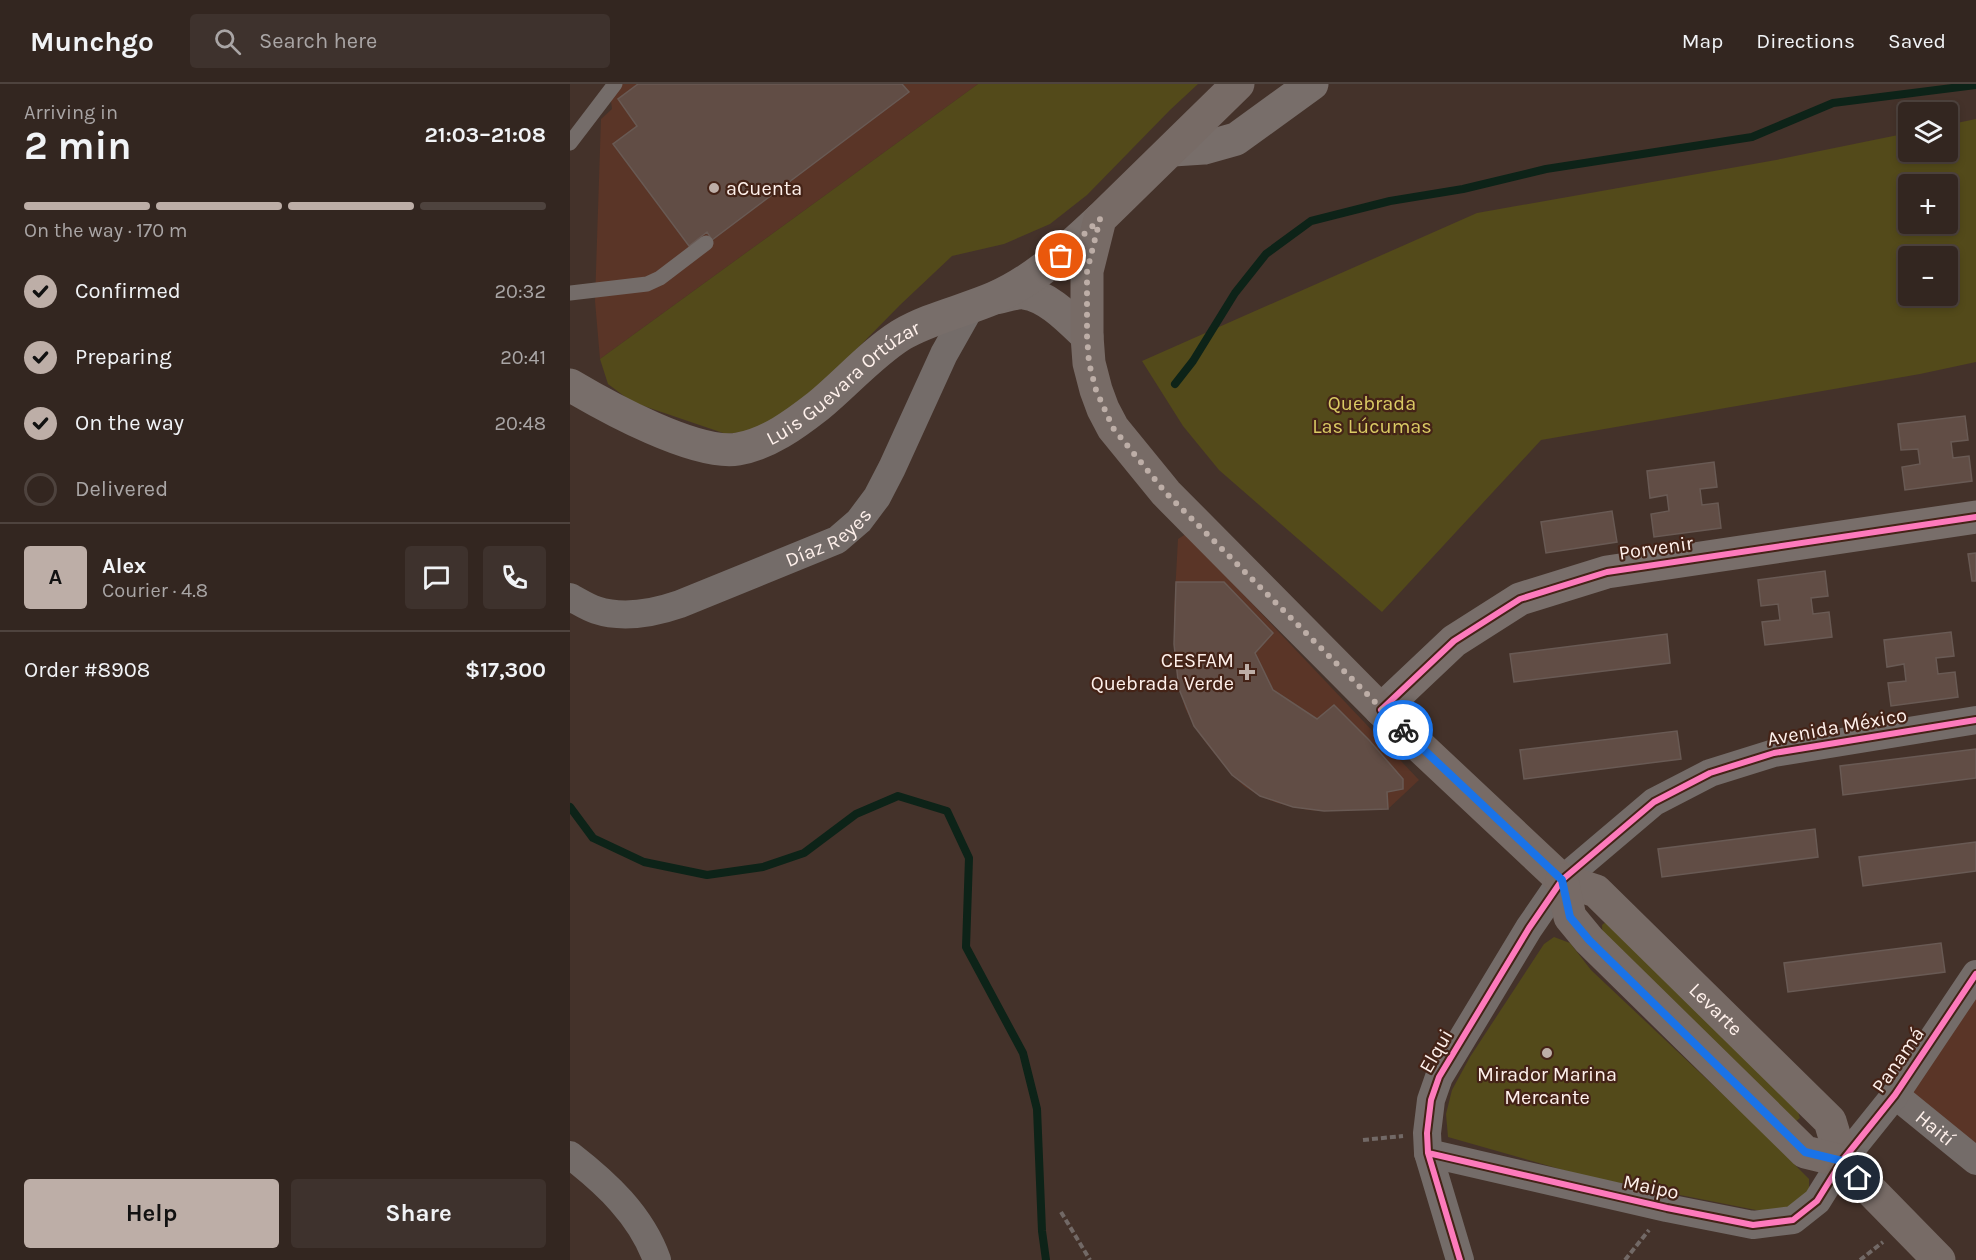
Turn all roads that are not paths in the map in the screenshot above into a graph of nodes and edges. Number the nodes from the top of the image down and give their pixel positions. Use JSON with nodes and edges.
{"nodes":[{"id":1,"x":615,"y":84,"type":"edge"},
{"id":2,"x":1238,"y":84,"type":"edge"},
{"id":3,"x":1312,"y":84,"type":"edge"},
{"id":4,"x":570,"y":143,"type":"edge"},
{"id":5,"x":1173,"y":150,"type":"junction"},
{"id":6,"x":1100,"y":219,"type":"junction"},
{"id":7,"x":706,"y":243,"type":"dead end"},
{"id":8,"x":570,"y":293,"type":"edge"},
{"id":9,"x":982,"y":303,"type":"junction"},
{"id":10,"x":1087,"y":336,"type":"junction"},
{"id":11,"x":570,"y":385,"type":"edge"},
{"id":12,"x":1976,"y":517,"type":"edge"},
{"id":13,"x":570,"y":597,"type":"edge"},
{"id":14,"x":1382,"y":710,"type":"junction"},
{"id":15,"x":1976,"y":720,"type":"edge"},
{"id":16,"x":1562,"y":880,"type":"junction"},
{"id":17,"x":1976,"y":974,"type":"edge"},
{"id":18,"x":1717,"y":1010,"type":"junction"},
{"id":19,"x":1689,"y":1038,"type":"junction"},
{"id":20,"x":1895,"y":1095,"type":"junction"},
{"id":21,"x":1428,"y":1143,"type":"junction"},
{"id":22,"x":570,"y":1155,"type":"edge"},
{"id":23,"x":1842,"y":1161,"type":"junction"},
{"id":24,"x":1976,"y":1161,"type":"edge"},
{"id":25,"x":657,"y":1260,"type":"edge"},
{"id":26,"x":1460,"y":1260,"type":"edge"},
{"id":27,"x":1940,"y":1260,"type":"edge"}],
"edges":[{"from":1,"to":4,"type":"lane"},
{"from":2,"to":5,"type":"main road"},
{"from":3,"to":5,"type":"street"},
{"from":5,"to":6,"type":"main road"},
{"from":6,"to":9,"type":"street","name":"Luis Guevara Ortúzar"},
{"from":6,"to":10,"type":"main road","name":"Levarte"},
{"from":7,"to":8,"type":"lane"},
{"from":9,"to":10,"type":"street"},
{"from":9,"to":11,"type":"street","name":"Luis Guevara Ortúzar"},
{"from":9,"to":13,"type":"street","name":"Díaz Reyes"},
{"from":10,"to":14,"type":"main road","name":"Levarte"},
{"from":12,"to":14,"type":"street","name":"Porvenir"},
{"from":14,"to":16,"type":"main road","name":"Levarte"},
{"from":15,"to":16,"type":"street","name":"Avenida México"},
{"from":16,"to":18,"type":"main road","name":"Levarte"},
{"from":16,"to":19,"type":"main road","name":"Levarte"},
{"from":16,"to":21,"type":"street","name":"Elqui"},
{"from":17,"to":20,"type":"street","name":"Panamá"},
{"from":18,"to":19,"type":"main road"},
{"from":18,"to":23,"type":"main road","name":"Levarte"},
{"from":19,"to":23,"type":"main road","name":"Levarte"},
{"from":20,"to":23,"type":"street","name":"Panamá"},
{"from":20,"to":24,"type":"street","name":"Haití"},
{"from":21,"to":23,"type":"street","name":"Maipo"},
{"from":21,"to":26,"type":"street","name":"Elqui"},
{"from":22,"to":25,"type":"street"},
{"from":23,"to":27,"type":"main road","name":"Levarte"}]}
